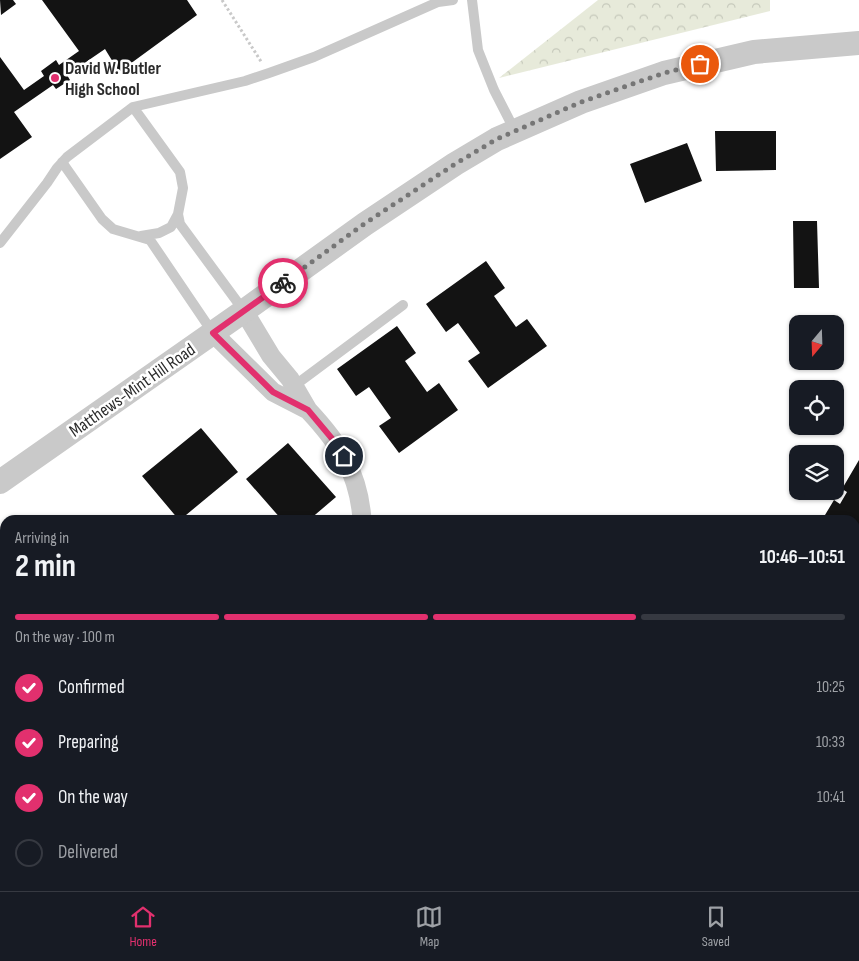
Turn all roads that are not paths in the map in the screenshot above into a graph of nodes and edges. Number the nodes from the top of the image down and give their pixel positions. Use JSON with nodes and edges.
{"nodes":[{"id":1,"x":453,"y":0,"type":"edge"},
{"id":2,"x":472,"y":0,"type":"edge"},
{"id":3,"x":859,"y":43,"type":"edge"},
{"id":4,"x":133,"y":107,"type":"junction"},
{"id":5,"x":515,"y":131,"type":"junction"},
{"id":6,"x":62,"y":162,"type":"junction"},
{"id":7,"x":178,"y":214,"type":"junction"},
{"id":8,"x":140,"y":236,"type":"junction"},
{"id":9,"x":0,"y":243,"type":"edge"},
{"id":10,"x":403,"y":306,"type":"dead end"},
{"id":11,"x":244,"y":311,"type":"junction"},
{"id":12,"x":213,"y":333,"type":"junction"},
{"id":13,"x":294,"y":386,"type":"junction"},
{"id":14,"x":308,"y":410,"type":"junction"},
{"id":15,"x":0,"y":482,"type":"edge"},
{"id":16,"x":361,"y":515,"type":"edge"}],
"edges":[{"from":1,"to":4,"type":"lane"},
{"from":2,"to":5,"type":"lane"},
{"from":3,"to":5,"type":"street","name":"Matthews-Mint Hill Road"},
{"from":4,"to":6,"type":"lane"},
{"from":4,"to":7,"type":"lane"},
{"from":5,"to":11,"type":"street","name":"Matthews-Mint Hill Road"},
{"from":6,"to":8,"type":"lane"},
{"from":6,"to":9,"type":"lane"},
{"from":7,"to":8,"type":"lane"},
{"from":7,"to":11,"type":"lane"},
{"from":8,"to":12,"type":"lane"},
{"from":10,"to":13,"type":"lane"},
{"from":11,"to":12,"type":"street","name":"Matthews-Mint Hill Road"},
{"from":11,"to":13,"type":"street"},
{"from":12,"to":14,"type":"street"},
{"from":12,"to":15,"type":"street","name":"Matthews-Mint Hill Road"},
{"from":13,"to":14,"type":"street"},
{"from":14,"to":16,"type":"street"}]}
